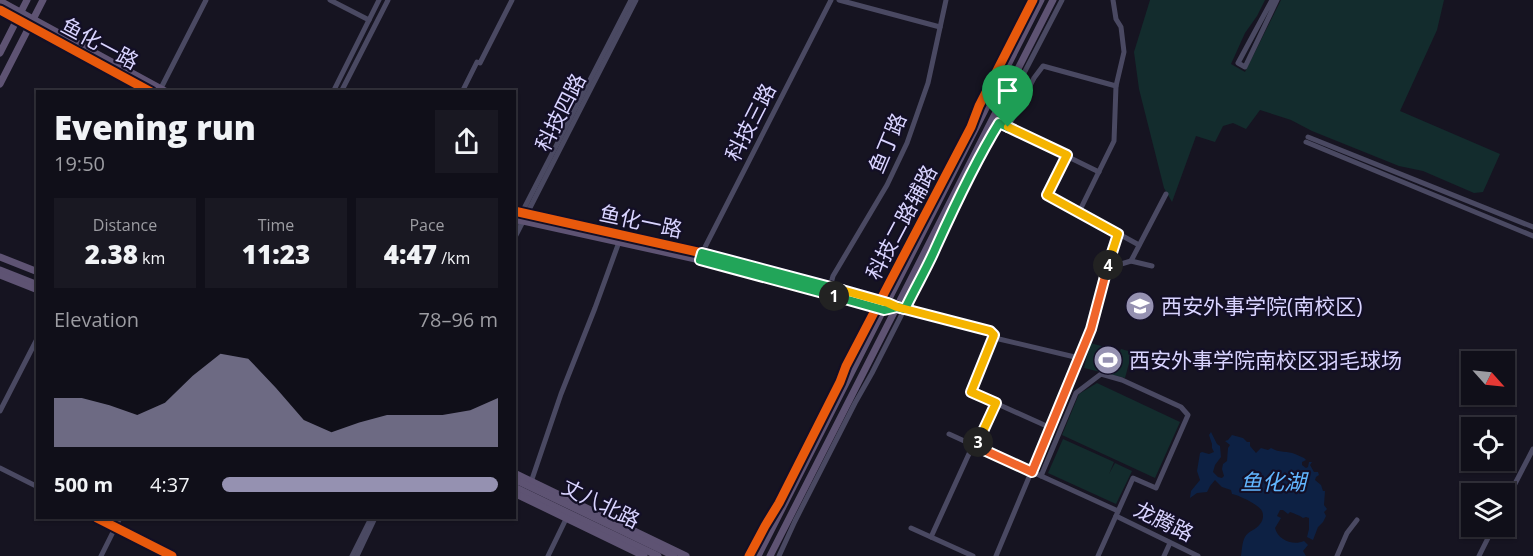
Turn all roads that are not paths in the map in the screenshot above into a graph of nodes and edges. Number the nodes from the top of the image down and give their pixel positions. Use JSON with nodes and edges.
{"nodes":[{"id":1,"x":27,"y":0,"type":"edge"},
{"id":2,"x":43,"y":0,"type":"edge"},
{"id":3,"x":206,"y":0,"type":"edge"},
{"id":4,"x":330,"y":0,"type":"edge"},
{"id":5,"x":379,"y":0,"type":"edge"},
{"id":6,"x":388,"y":0,"type":"edge"},
{"id":7,"x":512,"y":0,"type":"edge"},
{"id":8,"x":633,"y":0,"type":"edge"},
{"id":9,"x":831,"y":0,"type":"edge"},
{"id":10,"x":839,"y":0,"type":"edge"},
{"id":11,"x":946,"y":0,"type":"edge"},
{"id":12,"x":1033,"y":0,"type":"edge"},
{"id":13,"x":1041,"y":0,"type":"edge"},
{"id":14,"x":1053,"y":0,"type":"edge"},
{"id":15,"x":1062,"y":0,"type":"edge"},
{"id":16,"x":1113,"y":0,"type":"edge"},
{"id":17,"x":1272,"y":0,"type":"edge"},
{"id":18,"x":1276,"y":0,"type":"edge"},
{"id":19,"x":0,"y":1,"type":"edge"},
{"id":20,"x":0,"y":10,"type":"edge"},
{"id":21,"x":19,"y":15,"type":"junction"},
{"id":22,"x":369,"y":20,"type":"junction"},
{"id":23,"x":32,"y":22,"type":"junction"},
{"id":24,"x":940,"y":27,"type":"junction"},
{"id":25,"x":0,"y":53,"type":"edge"},
{"id":26,"x":0,"y":84,"type":"edge"},
{"id":27,"x":1116,"y":86,"type":"junction"},
{"id":28,"x":148,"y":90,"type":"edge"},
{"id":29,"x":161,"y":90,"type":"edge"},
{"id":30,"x":163,"y":90,"type":"edge"},
{"id":31,"x":334,"y":90,"type":"edge"},
{"id":32,"x":342,"y":90,"type":"edge"},
{"id":33,"x":463,"y":90,"type":"edge"},
{"id":34,"x":999,"y":123,"type":"junction"},
{"id":35,"x":1008,"y":127,"type":"junction"},
{"id":36,"x":1067,"y":155,"type":"junction"},
{"id":37,"x":1100,"y":172,"type":"junction"},
{"id":38,"x":1166,"y":194,"type":"dead end"},
{"id":39,"x":1079,"y":213,"type":"junction"},
{"id":40,"x":520,"y":216,"type":"edge"},
{"id":41,"x":1533,"y":227,"type":"edge"},
{"id":42,"x":516,"y":231,"type":"edge"},
{"id":43,"x":1118,"y":234,"type":"junction"},
{"id":44,"x":1533,"y":236,"type":"edge"},
{"id":45,"x":619,"y":242,"type":"junction"},
{"id":46,"x":1139,"y":245,"type":"junction"},
{"id":47,"x":701,"y":256,"type":"junction"},
{"id":48,"x":0,"y":257,"type":"edge"},
{"id":49,"x":1131,"y":261,"type":"junction"},
{"id":50,"x":0,"y":262,"type":"edge"},
{"id":51,"x":1152,"y":266,"type":"dead end"},
{"id":52,"x":1108,"y":268,"type":"junction"},
{"id":53,"x":0,"y":270,"type":"edge"},
{"id":54,"x":36,"y":271,"type":"edge"},
{"id":55,"x":0,"y":275,"type":"edge"},
{"id":56,"x":36,"y":276,"type":"edge"},
{"id":57,"x":36,"y":284,"type":"edge"},
{"id":58,"x":830,"y":287,"type":"junction"},
{"id":59,"x":36,"y":289,"type":"edge"},
{"id":60,"x":882,"y":305,"type":"junction"},
{"id":61,"x":901,"y":308,"type":"junction"},
{"id":62,"x":994,"y":335,"type":"junction"},
{"id":63,"x":36,"y":341,"type":"edge"},
{"id":64,"x":1079,"y":358,"type":"junction"},
{"id":65,"x":996,"y":403,"type":"junction"},
{"id":66,"x":0,"y":411,"type":"edge"},
{"id":67,"x":1051,"y":428,"type":"junction"},
{"id":68,"x":949,"y":434,"type":"dead end"},
{"id":69,"x":973,"y":445,"type":"junction"},
{"id":70,"x":1533,"y":449,"type":"edge"},
{"id":71,"x":0,"y":468,"type":"edge"},
{"id":72,"x":1032,"y":472,"type":"junction"},
{"id":73,"x":516,"y":474,"type":"edge"},
{"id":74,"x":1041,"y":476,"type":"junction"},
{"id":75,"x":516,"y":480,"type":"edge"},
{"id":76,"x":531,"y":484,"type":"junction"},
{"id":77,"x":1515,"y":484,"type":"edge"},
{"id":78,"x":36,"y":486,"type":"edge"},
{"id":79,"x":516,"y":488,"type":"edge"},
{"id":80,"x":516,"y":494,"type":"edge"},
{"id":81,"x":571,"y":510,"type":"junction"},
{"id":82,"x":1117,"y":514,"type":"junction"},
{"id":83,"x":99,"y":519,"type":"edge"},
{"id":84,"x":120,"y":519,"type":"edge"},
{"id":85,"x":371,"y":519,"type":"edge"},
{"id":86,"x":374,"y":519,"type":"edge"},
{"id":87,"x":1357,"y":520,"type":"dead end"},
{"id":88,"x":116,"y":527,"type":"junction"},
{"id":89,"x":910,"y":528,"type":"dead end"},
{"id":90,"x":931,"y":537,"type":"junction"},
{"id":91,"x":1488,"y":537,"type":"edge"},
{"id":92,"x":1170,"y":543,"type":"junction"},
{"id":93,"x":101,"y":556,"type":"edge"},
{"id":94,"x":172,"y":556,"type":"edge"},
{"id":95,"x":355,"y":556,"type":"edge"},
{"id":96,"x":548,"y":556,"type":"edge"},
{"id":97,"x":644,"y":556,"type":"edge"},
{"id":98,"x":658,"y":556,"type":"edge"},
{"id":99,"x":674,"y":556,"type":"edge"},
{"id":100,"x":686,"y":556,"type":"edge"},
{"id":101,"x":749,"y":556,"type":"edge"},
{"id":102,"x":758,"y":556,"type":"edge"},
{"id":103,"x":770,"y":556,"type":"edge"},
{"id":104,"x":779,"y":556,"type":"edge"},
{"id":105,"x":974,"y":556,"type":"edge"},
{"id":106,"x":996,"y":556,"type":"edge"},
{"id":107,"x":1098,"y":556,"type":"edge"},
{"id":108,"x":1164,"y":556,"type":"edge"},
{"id":109,"x":1198,"y":556,"type":"edge"},
{"id":110,"x":1337,"y":556,"type":"edge"},
{"id":111,"x":1479,"y":556,"type":"edge"}],
"edges":[{"from":1,"to":21,"type":"main road"},
{"from":2,"to":23,"type":"main road"},
{"from":3,"to":30,"type":"street"},
{"from":4,"to":22,"type":"street"},
{"from":5,"to":22,"type":"street"},
{"from":6,"to":32,"type":"street"},
{"from":7,"to":33,"type":"street"},
{"from":8,"to":40,"type":"street","name":"科技四路"},
{"from":9,"to":47,"type":"street","name":"科技三路"},
{"from":10,"to":24,"type":"street"},
{"from":11,"to":24,"type":"street","name":"鱼丁路"},
{"from":12,"to":60,"type":"street","name":"科技二路辅路"},
{"from":13,"to":60,"type":"main road"},
{"from":14,"to":61,"type":"main road"},
{"from":15,"to":34,"type":"street","name":"科技二路辅路"},
{"from":16,"to":27,"type":"street"},
{"from":17,"to":18,"type":"street"},
{"from":19,"to":21,"type":"main road","name":"鱼化一路"},
{"from":20,"to":21,"type":"main road","name":"鱼化一路"},
{"from":21,"to":23,"type":"main road","name":"鱼化一路"},
{"from":21,"to":25,"type":"main road"},
{"from":22,"to":31,"type":"street"},
{"from":23,"to":26,"type":"main road"},
{"from":23,"to":28,"type":"main road","name":"鱼化一路"},
{"from":23,"to":29,"type":"main road","name":"鱼化一路"},
{"from":24,"to":58,"type":"street","name":"鱼丁路"},
{"from":27,"to":35,"type":"street"},
{"from":27,"to":37,"type":"street"},
{"from":34,"to":35,"type":"street"},
{"from":34,"to":61,"type":"street","name":"科技二路辅路"},
{"from":35,"to":36,"type":"street"},
{"from":36,"to":37,"type":"street"},
{"from":36,"to":39,"type":"street"},
{"from":37,"to":39,"type":"street"},
{"from":38,"to":46,"type":"street"},
{"from":39,"to":43,"type":"street"},
{"from":40,"to":42,"type":"street","name":"科技四路"},
{"from":40,"to":45,"type":"main road","name":"鱼化一路"},
{"from":40,"to":47,"type":"main road","name":"鱼化一路"},
{"from":41,"to":44,"type":"street"},
{"from":43,"to":46,"type":"street"},
{"from":43,"to":52,"type":"street"},
{"from":45,"to":47,"type":"main road","name":"鱼化一路"},
{"from":45,"to":76,"type":"street"},
{"from":46,"to":49,"type":"street"},
{"from":47,"to":58,"type":"main road","name":"鱼化一路"},
{"from":47,"to":60,"type":"main road","name":"鱼化一路"},
{"from":48,"to":54,"type":"main road"},
{"from":49,"to":51,"type":"street"},
{"from":49,"to":52,"type":"street"},
{"from":50,"to":56,"type":"main road"},
{"from":52,"to":64,"type":"street"},
{"from":53,"to":57,"type":"main road"},
{"from":55,"to":59,"type":"main road"},
{"from":58,"to":60,"type":"main road","name":"鱼化一路"},
{"from":60,"to":61,"type":"main road","name":"鱼化一路"},
{"from":60,"to":101,"type":"street","name":"科技二路辅路"},
{"from":60,"to":102,"type":"main road"},
{"from":61,"to":62,"type":"street"},
{"from":61,"to":103,"type":"main road"},
{"from":61,"to":104,"type":"street","name":"科技二路辅路"},
{"from":62,"to":64,"type":"street"},
{"from":62,"to":65,"type":"street"},
{"from":63,"to":66,"type":"street"},
{"from":64,"to":67,"type":"street"},
{"from":65,"to":67,"type":"street"},
{"from":65,"to":69,"type":"street"},
{"from":67,"to":72,"type":"street"},
{"from":68,"to":69,"type":"street","name":"龙腾路"},
{"from":69,"to":72,"type":"street","name":"龙腾路"},
{"from":69,"to":90,"type":"street"},
{"from":70,"to":77,"type":"street"},
{"from":71,"to":78,"type":"street"},
{"from":72,"to":74,"type":"street","name":"龙腾路"},
{"from":72,"to":106,"type":"street"},
{"from":73,"to":76,"type":"main road"},
{"from":74,"to":82,"type":"street","name":"龙腾路"},
{"from":74,"to":82,"type":"street"},
{"from":75,"to":76,"type":"main road","name":"丈八北路"},
{"from":76,"to":81,"type":"main road","name":"丈八北路"},
{"from":79,"to":81,"type":"main road","name":"丈八北路"},
{"from":80,"to":81,"type":"main road"},
{"from":81,"to":96,"type":"street"},
{"from":81,"to":97,"type":"main road"},
{"from":81,"to":98,"type":"main road","name":"丈八北路"},
{"from":81,"to":99,"type":"main road","name":"丈八北路"},
{"from":81,"to":100,"type":"main road"},
{"from":82,"to":92,"type":"street","name":"龙腾路"},
{"from":82,"to":107,"type":"street"},
{"from":83,"to":88,"type":"street"},
{"from":84,"to":88,"type":"street"},
{"from":85,"to":95,"type":"street"},
{"from":86,"to":95,"type":"street"},
{"from":87,"to":110,"type":"street"},
{"from":88,"to":93,"type":"street"},
{"from":88,"to":94,"type":"street"},
{"from":89,"to":90,"type":"street"},
{"from":90,"to":105,"type":"street"},
{"from":91,"to":111,"type":"street"},
{"from":92,"to":108,"type":"street"},
{"from":92,"to":109,"type":"street","name":"龙腾路"}]}
